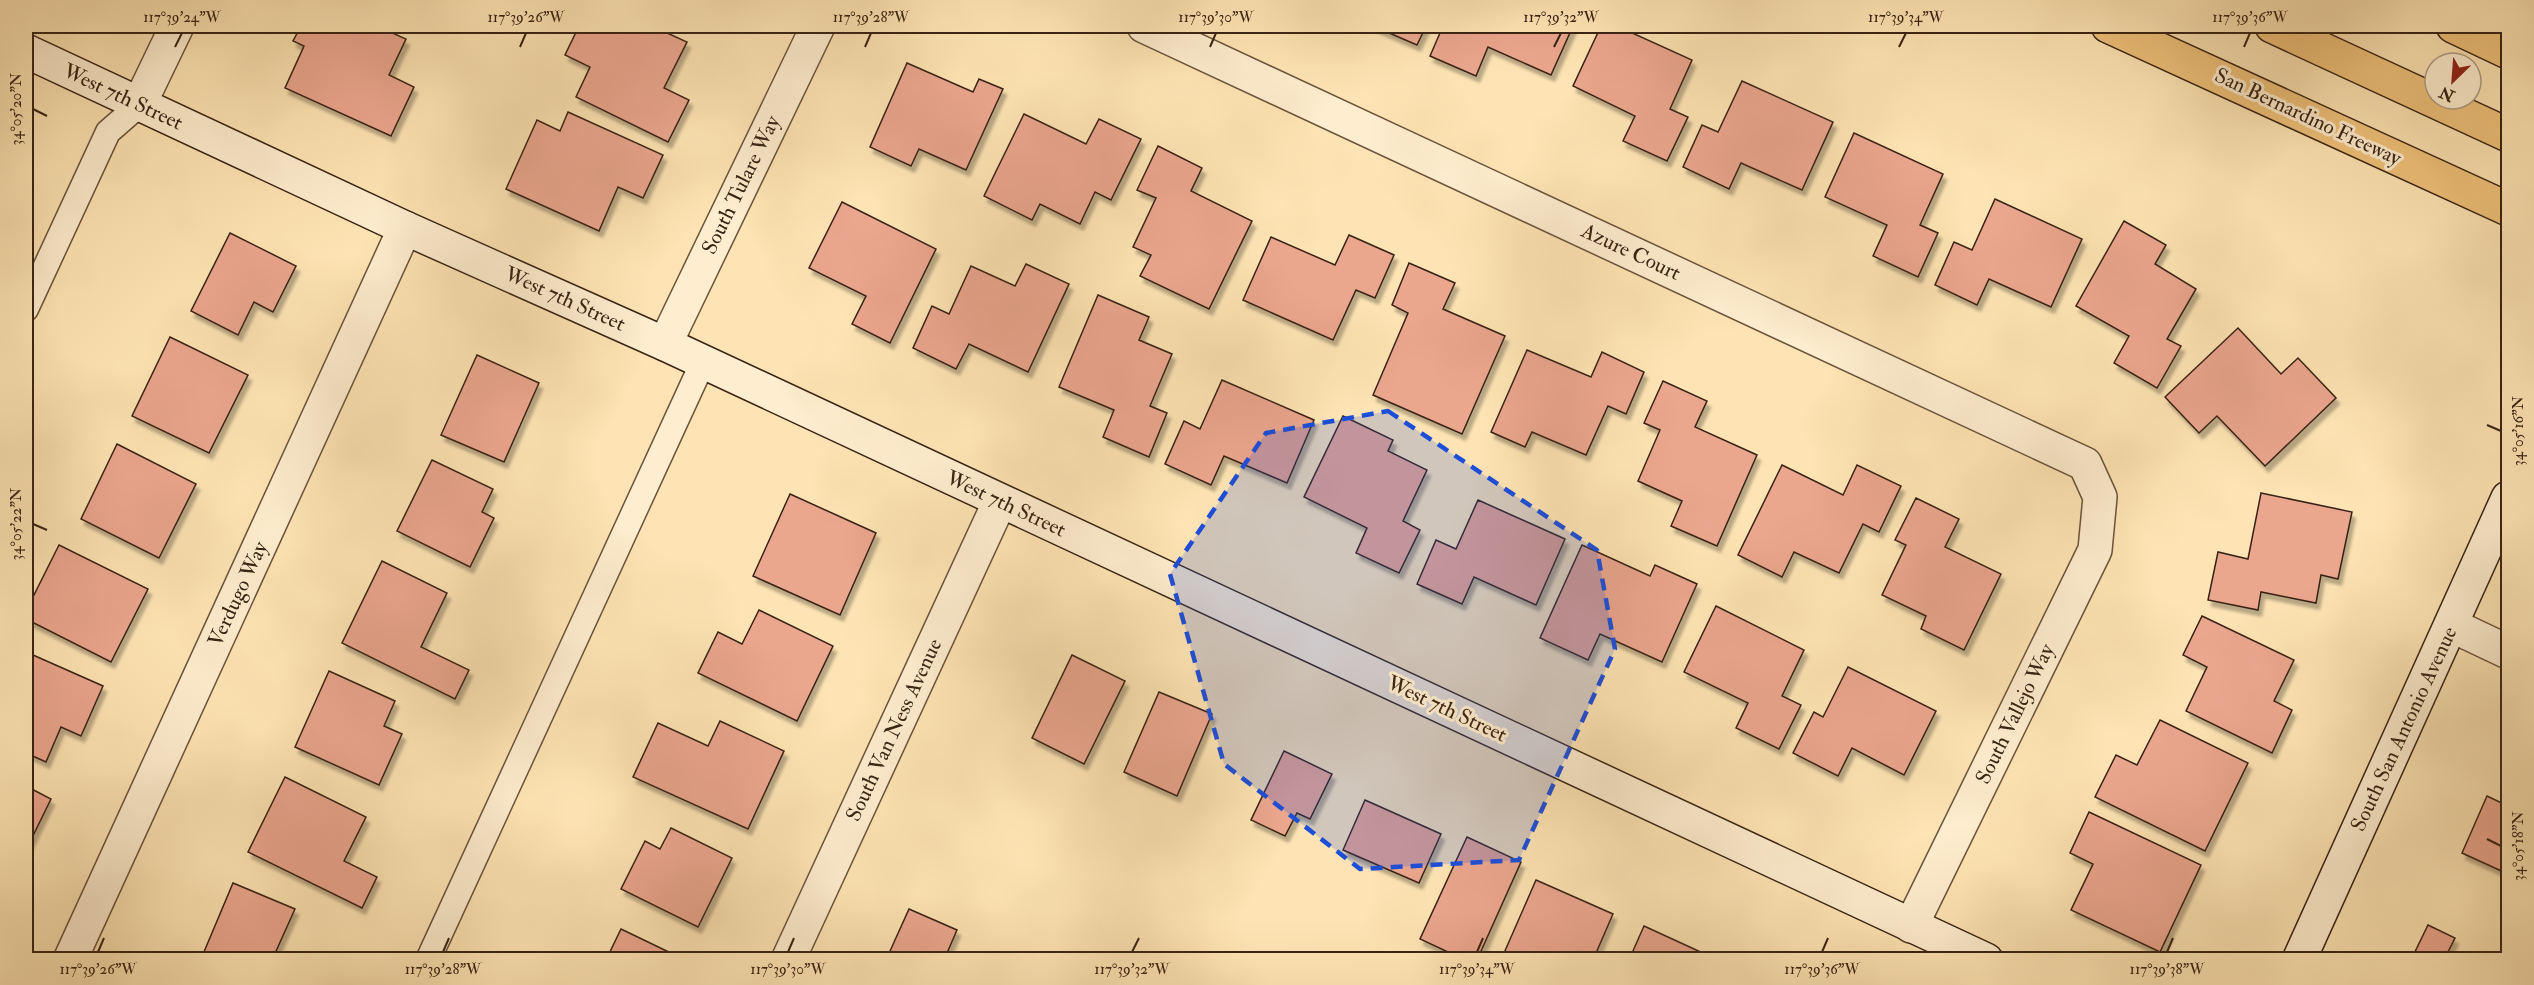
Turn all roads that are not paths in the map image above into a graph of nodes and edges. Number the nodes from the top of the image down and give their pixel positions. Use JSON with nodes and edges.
{"nodes":[{"id":1,"x":177,"y":26,"type":"edge"},
{"id":2,"x":818,"y":26,"type":"edge"},
{"id":3,"x":1144,"y":26,"type":"edge"},
{"id":4,"x":2108,"y":26,"type":"edge"},
{"id":5,"x":2272,"y":26,"type":"edge"},
{"id":6,"x":2452,"y":26,"type":"edge"},
{"id":7,"x":26,"y":51,"type":"edge"},
{"id":8,"x":2508,"y":52,"type":"edge"},
{"id":9,"x":140,"y":105,"type":"junction"},
{"id":10,"x":2508,"y":135,"type":"edge"},
{"id":11,"x":2508,"y":208,"type":"edge"},
{"id":12,"x":405,"y":228,"type":"junction"},
{"id":13,"x":26,"y":309,"type":"edge"},
{"id":14,"x":664,"y":344,"type":"junction"},
{"id":15,"x":703,"y":362,"type":"junction"},
{"id":16,"x":2100,"y":497,"type":"joint"},
{"id":17,"x":2508,"y":498,"type":"edge"},
{"id":18,"x":1000,"y":501,"type":"junction"},
{"id":19,"x":2451,"y":625,"type":"junction"},
{"id":20,"x":2508,"y":652,"type":"edge"},
{"id":21,"x":1911,"y":926,"type":"junction"},
{"id":22,"x":70,"y":960,"type":"edge"},
{"id":23,"x":428,"y":960,"type":"edge"},
{"id":24,"x":788,"y":960,"type":"edge"},
{"id":25,"x":1986,"y":960,"type":"edge"},
{"id":26,"x":2299,"y":960,"type":"edge"}],
"edges":[{"from":1,"to":9,"type":"street"},
{"from":2,"to":14,"type":"street","name":"South Tulare Way"},
{"from":3,"to":16,"type":"street","name":"Azure Court"},
{"from":4,"to":11,"type":"highway","name":"San Bernardino Freeway"},
{"from":5,"to":10,"type":"highway"},
{"from":6,"to":8,"type":"highway"},
{"from":7,"to":9,"type":"street","name":"West 7th Street"},
{"from":9,"to":12,"type":"street","name":"West 7th Street"},
{"from":9,"to":13,"type":"lane"},
{"from":12,"to":14,"type":"street","name":"West 7th Street"},
{"from":12,"to":22,"type":"street","name":"Verdugo Way"},
{"from":14,"to":15,"type":"street","name":"West 7th Street"},
{"from":15,"to":18,"type":"street","name":"West 7th Street"},
{"from":15,"to":23,"type":"lane"},
{"from":16,"to":21,"type":"street","name":"South Vallejo Way"},
{"from":17,"to":19,"type":"street","name":"South San Antonio Avenue"},
{"from":18,"to":21,"type":"street","name":"West 7th Street"},
{"from":18,"to":24,"type":"street","name":"South Van Ness Avenue"},
{"from":19,"to":20,"type":"street"},
{"from":19,"to":26,"type":"street","name":"South San Antonio Avenue"},
{"from":21,"to":25,"type":"street","name":"West 7th Street"}]}
